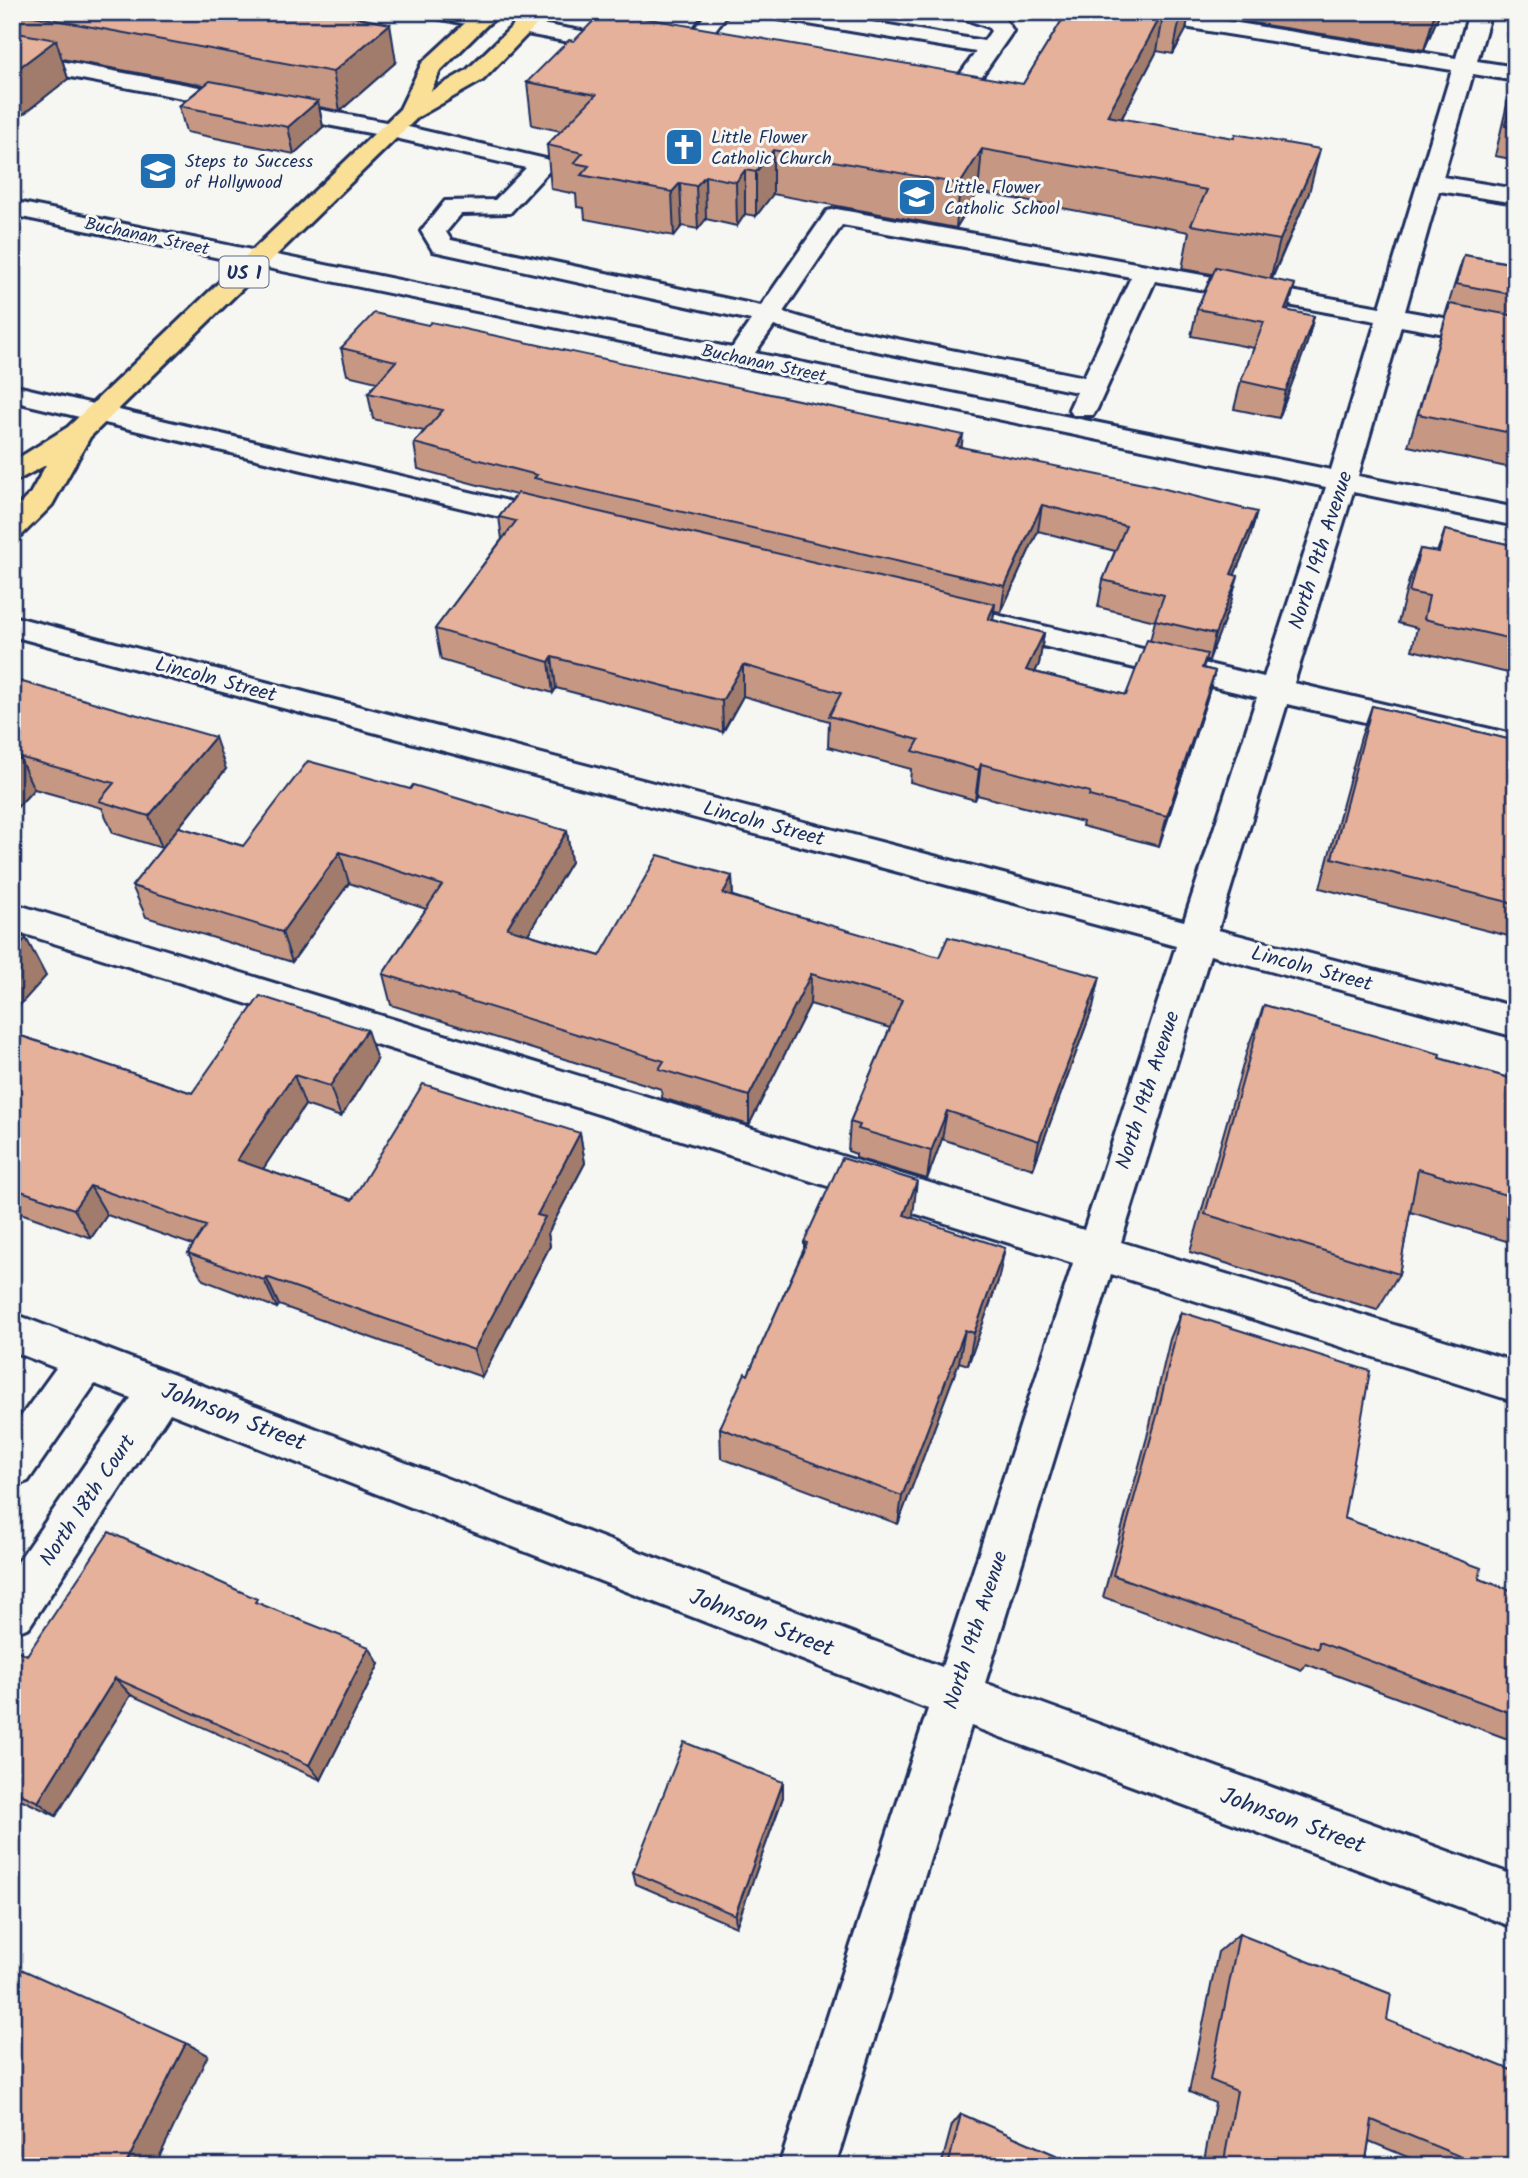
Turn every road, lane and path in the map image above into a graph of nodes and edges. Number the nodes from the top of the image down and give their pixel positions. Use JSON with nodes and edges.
{"nodes":[{"id":1,"x":434,"y":12,"type":"edge"},
{"id":2,"x":719,"y":12,"type":"edge"},
{"id":3,"x":772,"y":12,"type":"edge"},
{"id":4,"x":963,"y":12,"type":"edge"},
{"id":5,"x":1128,"y":12,"type":"edge"},
{"id":6,"x":1480,"y":12,"type":"edge"},
{"id":7,"x":485,"y":16,"type":"edge"},
{"id":8,"x":531,"y":20,"type":"edge"},
{"id":9,"x":694,"y":42,"type":"junction"},
{"id":10,"x":669,"y":44,"type":"edge"},
{"id":11,"x":645,"y":46,"type":"edge"},
{"id":12,"x":723,"y":46,"type":"edge"},
{"id":13,"x":990,"y":48,"type":"junction"},
{"id":14,"x":12,"y":59,"type":"edge"},
{"id":15,"x":1464,"y":66,"type":"junction"},
{"id":16,"x":897,"y":74,"type":"edge"},
{"id":17,"x":1516,"y":74,"type":"edge"},
{"id":18,"x":411,"y":112,"type":"junction"},
{"id":19,"x":391,"y":130,"type":"junction"},
{"id":20,"x":1430,"y":182,"type":"junction"},
{"id":21,"x":1516,"y":196,"type":"edge"},
{"id":22,"x":12,"y":208,"type":"edge"},
{"id":23,"x":257,"y":259,"type":"junction"},
{"id":24,"x":1146,"y":271,"type":"junction"},
{"id":25,"x":590,"y":275,"type":"junction"},
{"id":26,"x":1391,"y":315,"type":"junction"},
{"id":27,"x":770,"y":316,"type":"junction"},
{"id":28,"x":556,"y":320,"type":"junction"},
{"id":29,"x":1516,"y":339,"type":"edge"},
{"id":30,"x":738,"y":358,"type":"junction"},
{"id":31,"x":1094,"y":387,"type":"junction"},
{"id":32,"x":12,"y":393,"type":"edge"},
{"id":33,"x":88,"y":423,"type":"junction"},
{"id":34,"x":1074,"y":426,"type":"junction"},
{"id":35,"x":12,"y":474,"type":"edge"},
{"id":36,"x":1342,"y":481,"type":"junction"},
{"id":37,"x":1516,"y":517,"type":"edge"},
{"id":38,"x":587,"y":528,"type":"edge"},
{"id":39,"x":12,"y":529,"type":"edge"},
{"id":40,"x":964,"y":617,"type":"edge"},
{"id":41,"x":12,"y":626,"type":"edge"},
{"id":42,"x":1275,"y":690,"type":"junction"},
{"id":43,"x":1516,"y":746,"type":"edge"},
{"id":44,"x":12,"y":916,"type":"edge"},
{"id":45,"x":1195,"y":936,"type":"junction"},
{"id":46,"x":1516,"y":1022,"type":"edge"},
{"id":47,"x":1095,"y":1253,"type":"junction"},
{"id":48,"x":12,"y":1332,"type":"edge"},
{"id":49,"x":87,"y":1359,"type":"junction"},
{"id":50,"x":1516,"y":1382,"type":"edge"},
{"id":51,"x":162,"y":1388,"type":"junction"},
{"id":52,"x":12,"y":1465,"type":"edge"},
{"id":53,"x":12,"y":1611,"type":"edge"},
{"id":54,"x":955,"y":1696,"type":"junction"},
{"id":55,"x":1516,"y":1902,"type":"edge"},
{"id":56,"x":807,"y":2166,"type":"edge"}],
"edges":[{"from":1,"to":7,"type":"street"},
{"from":2,"to":9,"type":"street"},
{"from":3,"to":13,"type":"street"},
{"from":4,"to":13,"type":"street"},
{"from":5,"to":15,"type":"street"},
{"from":6,"to":15,"type":"street","name":"North 19th Avenue"},
{"from":7,"to":18,"type":"main road","number":"US 1"},
{"from":8,"to":11,"type":"street"},
{"from":8,"to":18,"type":"main road","number":"US 1"},
{"from":9,"to":10,"type":"street"},
{"from":9,"to":12,"type":"street"},
{"from":13,"to":16,"type":"street"},
{"from":14,"to":19,"type":"street"},
{"from":15,"to":17,"type":"street"},
{"from":15,"to":20,"type":"street","name":"North 19th Avenue"},
{"from":18,"to":19,"type":"main road","number":"US 1"},
{"from":19,"to":23,"type":"main road","number":"US 1"},
{"from":19,"to":25,"type":"street"},
{"from":20,"to":21,"type":"street"},
{"from":20,"to":26,"type":"street","name":"North 19th Avenue"},
{"from":22,"to":23,"type":"street","name":"Buchanan Street"},
{"from":23,"to":28,"type":"street","name":"Buchanan Street"},
{"from":23,"to":33,"type":"main road","number":"US 1"},
{"from":24,"to":26,"type":"street"},
{"from":24,"to":27,"type":"street"},
{"from":24,"to":31,"type":"street"},
{"from":25,"to":27,"type":"street"},
{"from":25,"to":28,"type":"street"},
{"from":26,"to":29,"type":"street"},
{"from":26,"to":36,"type":"street","name":"North 19th Avenue"},
{"from":27,"to":30,"type":"street"},
{"from":27,"to":31,"type":"street"},
{"from":28,"to":30,"type":"street","name":"Buchanan Street"},
{"from":30,"to":34,"type":"street","name":"Buchanan Street"},
{"from":31,"to":34,"type":"street"},
{"from":32,"to":33,"type":"street"},
{"from":33,"to":35,"type":"main road","number":"US 1"},
{"from":33,"to":38,"type":"street"},
{"from":33,"to":39,"type":"main road","number":"US 1"},
{"from":34,"to":36,"type":"street","name":"Buchanan Street"},
{"from":36,"to":37,"type":"street","name":"Buchanan Street"},
{"from":36,"to":42,"type":"street","name":"North 19th Avenue"},
{"from":40,"to":42,"type":"street"},
{"from":41,"to":45,"type":"street","name":"Lincoln Street"},
{"from":42,"to":43,"type":"street"},
{"from":42,"to":45,"type":"street","name":"North 19th Avenue"},
{"from":44,"to":47,"type":"street"},
{"from":45,"to":46,"type":"street","name":"Lincoln Street"},
{"from":45,"to":47,"type":"street","name":"North 19th Avenue"},
{"from":47,"to":50,"type":"street"},
{"from":47,"to":54,"type":"street","name":"North 19th Avenue"},
{"from":48,"to":49,"type":"street","name":"Johnson Street"},
{"from":49,"to":51,"type":"street","name":"Johnson Street"},
{"from":49,"to":52,"type":"street"},
{"from":51,"to":53,"type":"street","name":"North 18th Court"},
{"from":51,"to":54,"type":"street","name":"Johnson Street"},
{"from":54,"to":55,"type":"street","name":"Johnson Street"},
{"from":54,"to":56,"type":"street","name":"North 19th Avenue"}]}
